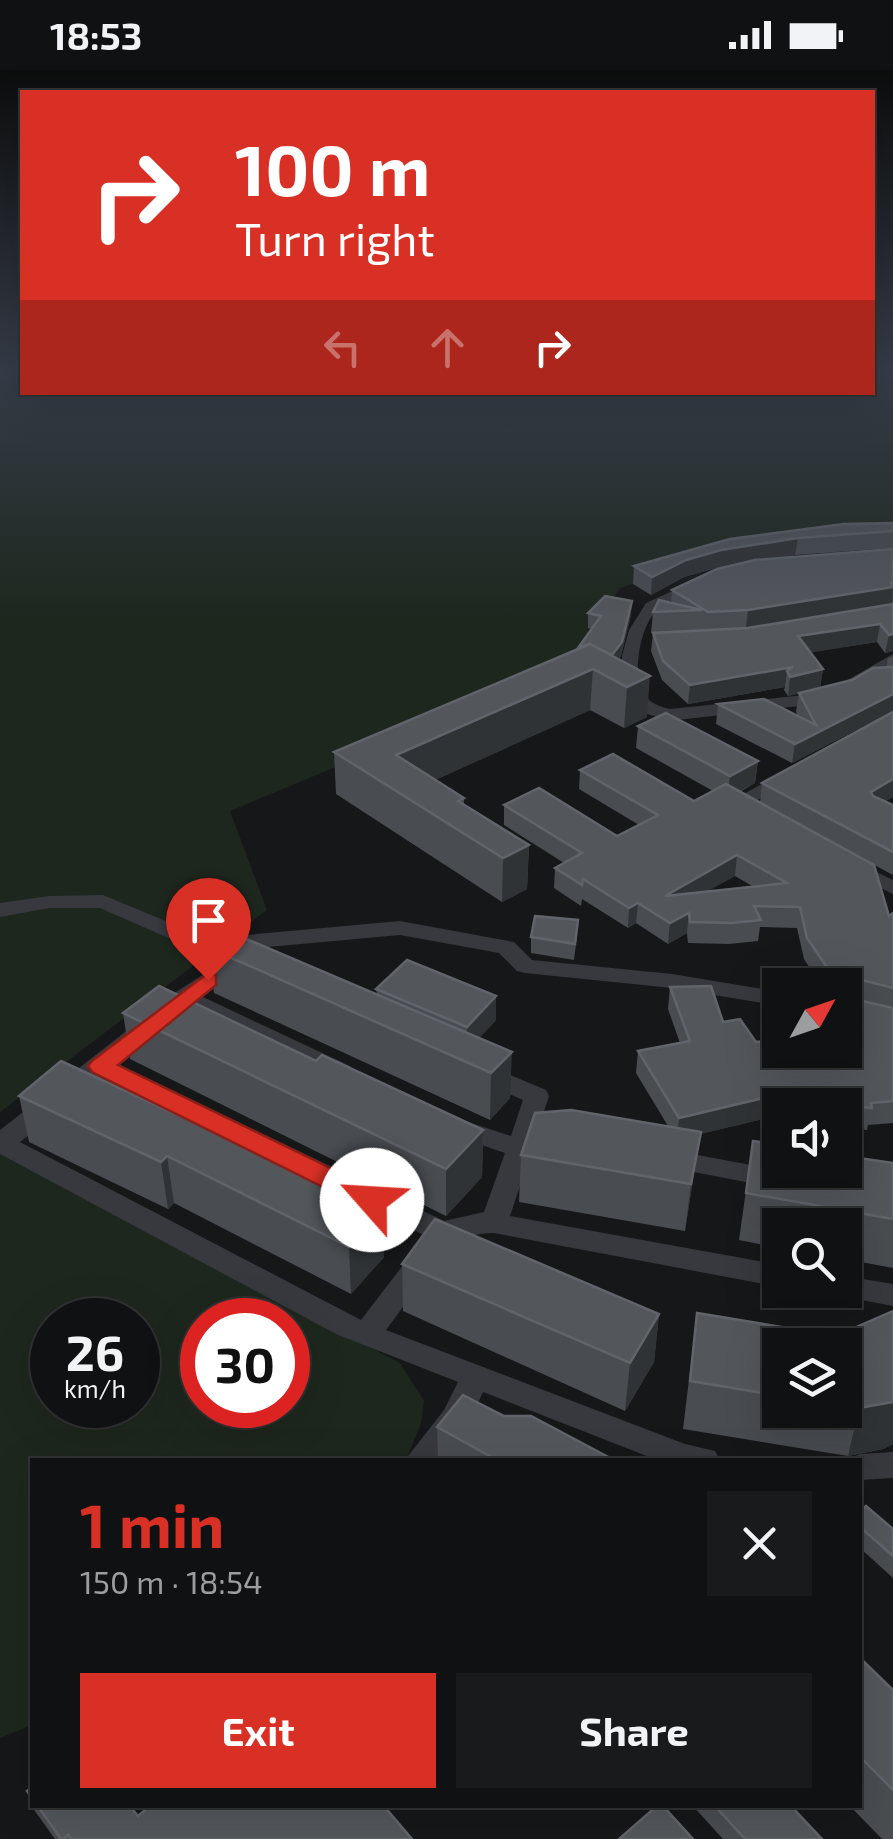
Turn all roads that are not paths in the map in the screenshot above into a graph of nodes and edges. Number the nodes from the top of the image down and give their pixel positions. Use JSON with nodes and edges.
{"nodes":[{"id":1,"x":718,"y":579,"type":"edge"},
{"id":2,"x":893,"y":659,"type":"edge"},
{"id":3,"x":803,"y":767,"type":"edge"},
{"id":4,"x":772,"y":822,"type":"edge"},
{"id":5,"x":824,"y":850,"type":"edge"},
{"id":6,"x":893,"y":888,"type":"edge"},
{"id":7,"x":0,"y":910,"type":"edge"},
{"id":8,"x":268,"y":979,"type":"edge"},
{"id":9,"x":762,"y":996,"type":"edge"},
{"id":10,"x":184,"y":997,"type":"junction"},
{"id":11,"x":465,"y":1065,"type":"edge"},
{"id":12,"x":101,"y":1066,"type":"junction"},
{"id":13,"x":357,"y":1080,"type":"edge"},
{"id":14,"x":426,"y":1112,"type":"edge"},
{"id":15,"x":556,"y":1145,"type":"edge"},
{"id":16,"x":518,"y":1148,"type":"junction"},
{"id":17,"x":634,"y":1153,"type":"edge"},
{"id":18,"x":762,"y":1177,"type":"edge"},
{"id":19,"x":494,"y":1223,"type":"junction"},
{"id":20,"x":442,"y":1232,"type":"junction"},
{"id":21,"x":762,"y":1273,"type":"edge"},
{"id":22,"x":862,"y":1289,"type":"edge"},
{"id":23,"x":893,"y":1294,"type":"edge"},
{"id":24,"x":366,"y":1334,"type":"junction"},
{"id":25,"x":476,"y":1376,"type":"junction"},
{"id":26,"x":456,"y":1419,"type":"junction"},
{"id":27,"x":486,"y":1436,"type":"edge"},
{"id":28,"x":424,"y":1458,"type":"edge"},
{"id":29,"x":687,"y":1458,"type":"edge"},
{"id":30,"x":862,"y":1466,"type":"edge"},
{"id":31,"x":893,"y":1466,"type":"edge"}],
"edges":[{"from":1,"to":2,"type":"street"},
{"from":3,"to":4,"type":"street"},
{"from":5,"to":6,"type":"street"},
{"from":7,"to":9,"type":"street"},
{"from":8,"to":10,"type":"street"},
{"from":10,"to":12,"type":"street"},
{"from":10,"to":13,"type":"street"},
{"from":11,"to":16,"type":"street"},
{"from":12,"to":20,"type":"street"},
{"from":12,"to":24,"type":"street"},
{"from":14,"to":16,"type":"street"},
{"from":15,"to":16,"type":"street"},
{"from":16,"to":19,"type":"street"},
{"from":17,"to":18,"type":"street"},
{"from":19,"to":20,"type":"street"},
{"from":19,"to":21,"type":"street"},
{"from":20,"to":24,"type":"street"},
{"from":22,"to":23,"type":"street"},
{"from":24,"to":25,"type":"street"},
{"from":25,"to":26,"type":"street"},
{"from":25,"to":29,"type":"street"},
{"from":26,"to":27,"type":"street"},
{"from":26,"to":28,"type":"street"},
{"from":30,"to":31,"type":"street"}]}
